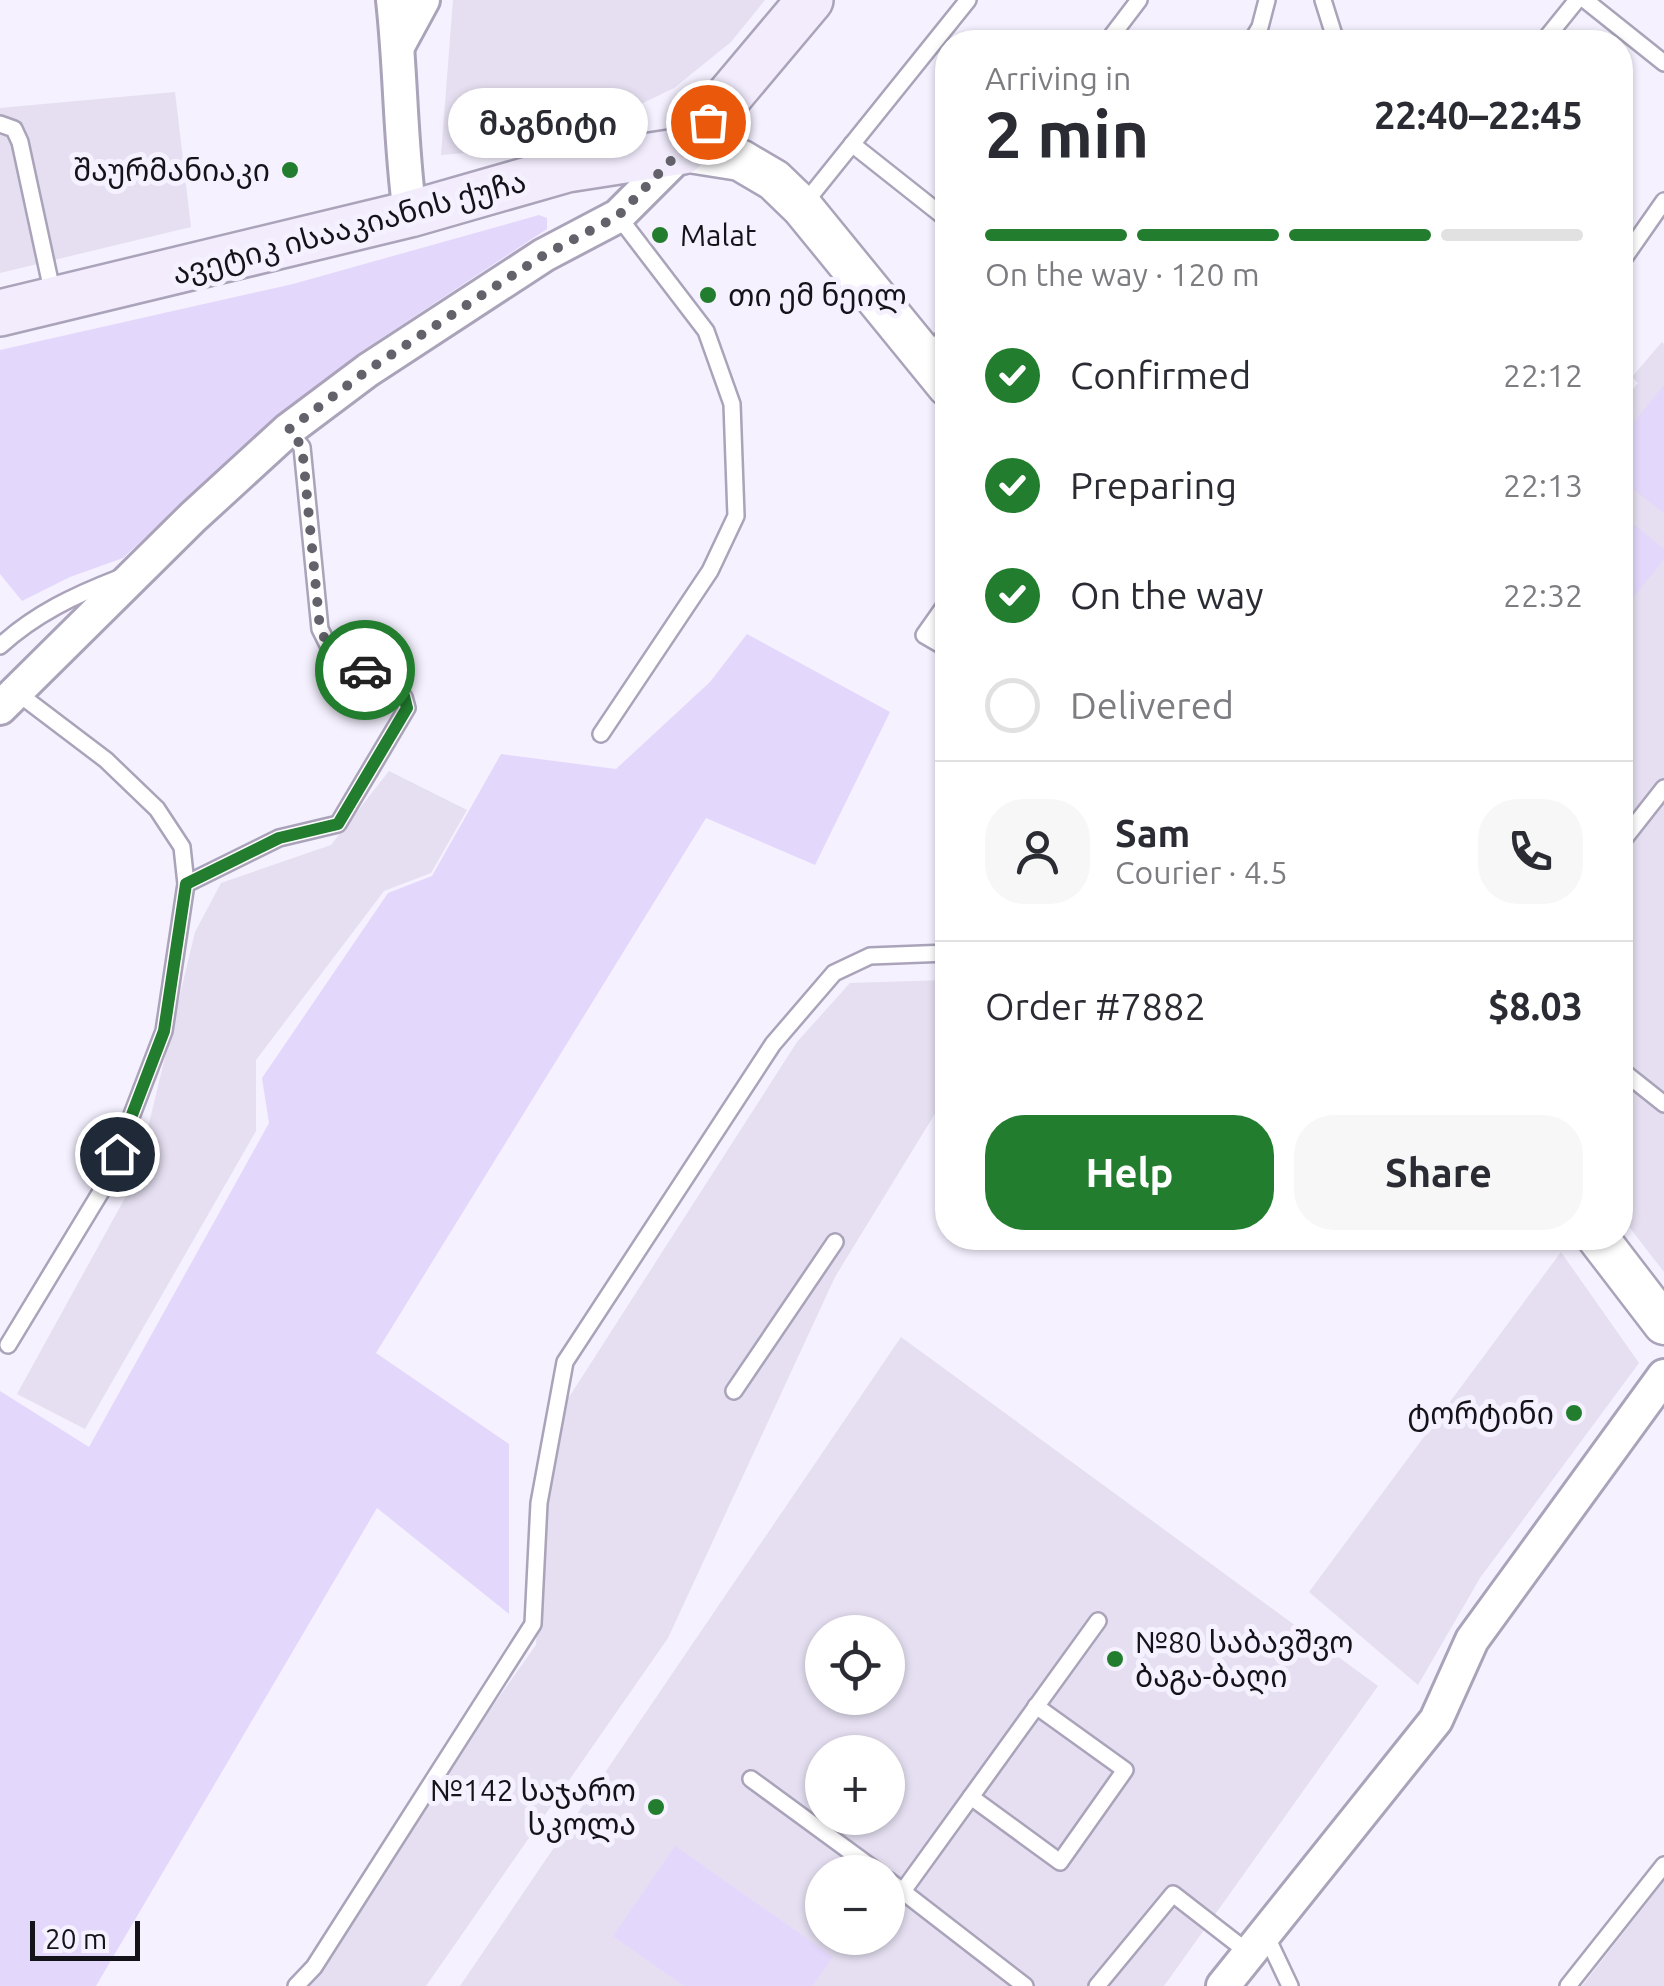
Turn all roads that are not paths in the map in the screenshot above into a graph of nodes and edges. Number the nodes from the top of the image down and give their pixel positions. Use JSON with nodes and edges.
{"nodes":[{"id":1,"x":393,"y":0,"type":"edge"},
{"id":2,"x":422,"y":0,"type":"edge"},
{"id":3,"x":810,"y":0,"type":"edge"},
{"id":4,"x":968,"y":0,"type":"edge"},
{"id":5,"x":1140,"y":0,"type":"edge"},
{"id":6,"x":1267,"y":0,"type":"edge"},
{"id":7,"x":1323,"y":0,"type":"edge"},
{"id":8,"x":1581,"y":0,"type":"edge"},
{"id":9,"x":944,"y":30,"type":"edge"},
{"id":10,"x":1117,"y":30,"type":"edge"},
{"id":11,"x":1258,"y":30,"type":"edge"},
{"id":12,"x":1332,"y":30,"type":"edge"},
{"id":13,"x":1554,"y":30,"type":"edge"},
{"id":14,"x":1621,"y":30,"type":"edge"},
{"id":15,"x":1633,"y":39,"type":"edge"},
{"id":16,"x":935,"y":41,"type":"edge"},
{"id":17,"x":398,"y":46,"type":"junction"},
{"id":18,"x":1664,"y":63,"type":"edge"},
{"id":19,"x":0,"y":124,"type":"edge"},
{"id":20,"x":852,"y":144,"type":"junction"},
{"id":21,"x":683,"y":151,"type":"junction"},
{"id":22,"x":1664,"y":201,"type":"edge"},
{"id":23,"x":802,"y":207,"type":"junction"},
{"id":24,"x":935,"y":210,"type":"edge"},
{"id":25,"x":410,"y":214,"type":"junction"},
{"id":26,"x":618,"y":216,"type":"junction"},
{"id":27,"x":1633,"y":245,"type":"edge"},
{"id":28,"x":54,"y":301,"type":"junction"},
{"id":29,"x":0,"y":313,"type":"edge"},
{"id":30,"x":935,"y":353,"type":"edge"},
{"id":31,"x":288,"y":430,"type":"junction"},
{"id":32,"x":142,"y":570,"type":"junction"},
{"id":33,"x":935,"y":618,"type":"edge"},
{"id":34,"x":935,"y":641,"type":"edge"},
{"id":35,"x":0,"y":646,"type":"edge"},
{"id":36,"x":8,"y":700,"type":"edge"},
{"id":37,"x":600,"y":734,"type":"dead end"},
{"id":38,"x":1664,"y":788,"type":"edge"},
{"id":39,"x":1633,"y":827,"type":"edge"},
{"id":40,"x":186,"y":884,"type":"junction"},
{"id":41,"x":935,"y":954,"type":"edge"},
{"id":42,"x":1633,"y":1079,"type":"edge"},
{"id":43,"x":1664,"y":1104,"type":"edge"},
{"id":44,"x":835,"y":1242,"type":"dead end"},
{"id":45,"x":1607,"y":1250,"type":"edge"},
{"id":46,"x":1664,"y":1324,"type":"edge"},
{"id":47,"x":8,"y":1345,"type":"dead end"},
{"id":48,"x":1664,"y":1376,"type":"edge"},
{"id":49,"x":734,"y":1391,"type":"dead end"},
{"id":50,"x":1098,"y":1621,"type":"dead end"},
{"id":51,"x":1036,"y":1706,"type":"junction"},
{"id":52,"x":751,"y":1780,"type":"dead end"},
{"id":53,"x":971,"y":1797,"type":"junction"},
{"id":54,"x":855,"y":1855,"type":"edge"},
{"id":55,"x":1664,"y":1865,"type":"edge"},
{"id":56,"x":905,"y":1888,"type":"edge"},
{"id":57,"x":905,"y":1893,"type":"edge"},
{"id":58,"x":1257,"y":1943,"type":"junction"},
{"id":59,"x":296,"y":1986,"type":"edge"},
{"id":60,"x":1025,"y":1986,"type":"edge"},
{"id":61,"x":1097,"y":1986,"type":"edge"},
{"id":62,"x":1223,"y":1986,"type":"edge"},
{"id":63,"x":1290,"y":1986,"type":"edge"},
{"id":64,"x":1568,"y":1986,"type":"edge"}],
"edges":[{"from":1,"to":17,"type":"street"},
{"from":2,"to":17,"type":"street"},
{"from":3,"to":21,"type":"main road"},
{"from":4,"to":9,"type":"lane"},
{"from":5,"to":10,"type":"lane"},
{"from":6,"to":11,"type":"lane"},
{"from":7,"to":12,"type":"lane"},
{"from":8,"to":13,"type":"lane"},
{"from":8,"to":14,"type":"lane"},
{"from":15,"to":18,"type":"lane"},
{"from":16,"to":20,"type":"lane"},
{"from":17,"to":25,"type":"street"},
{"from":19,"to":28,"type":"lane"},
{"from":20,"to":23,"type":"lane"},
{"from":20,"to":24,"type":"lane"},
{"from":21,"to":23,"type":"street"},
{"from":21,"to":25,"type":"main road","name":"ავეტიკ ისააკიანის ქუჩა"},
{"from":21,"to":26,"type":"street"},
{"from":22,"to":27,"type":"lane"},
{"from":23,"to":30,"type":"street"},
{"from":25,"to":28,"type":"main road","name":"ავეტიკ ისააკიანის ქუჩა"},
{"from":26,"to":31,"type":"street"},
{"from":26,"to":37,"type":"lane"},
{"from":28,"to":29,"type":"main road","name":"ავეტიკ ისააკიანის ქუჩა"},
{"from":31,"to":32,"type":"street"},
{"from":31,"to":40,"type":"lane"},
{"from":32,"to":35,"type":"lane"},
{"from":32,"to":36,"type":"street"},
{"from":33,"to":34,"type":"lane"},
{"from":36,"to":40,"type":"lane"},
{"from":38,"to":39,"type":"lane"},
{"from":40,"to":47,"type":"lane"},
{"from":41,"to":59,"type":"lane"},
{"from":42,"to":43,"type":"lane"},
{"from":44,"to":49,"type":"lane"},
{"from":45,"to":46,"type":"street"},
{"from":48,"to":58,"type":"street"},
{"from":50,"to":51,"type":"lane"},
{"from":51,"to":53,"type":"lane"},
{"from":51,"to":53,"type":"lane"},
{"from":52,"to":54,"type":"lane"},
{"from":53,"to":56,"type":"lane"},
{"from":55,"to":64,"type":"lane"},
{"from":57,"to":60,"type":"lane"},
{"from":58,"to":61,"type":"lane"},
{"from":58,"to":62,"type":"street"},
{"from":58,"to":63,"type":"lane"}]}
